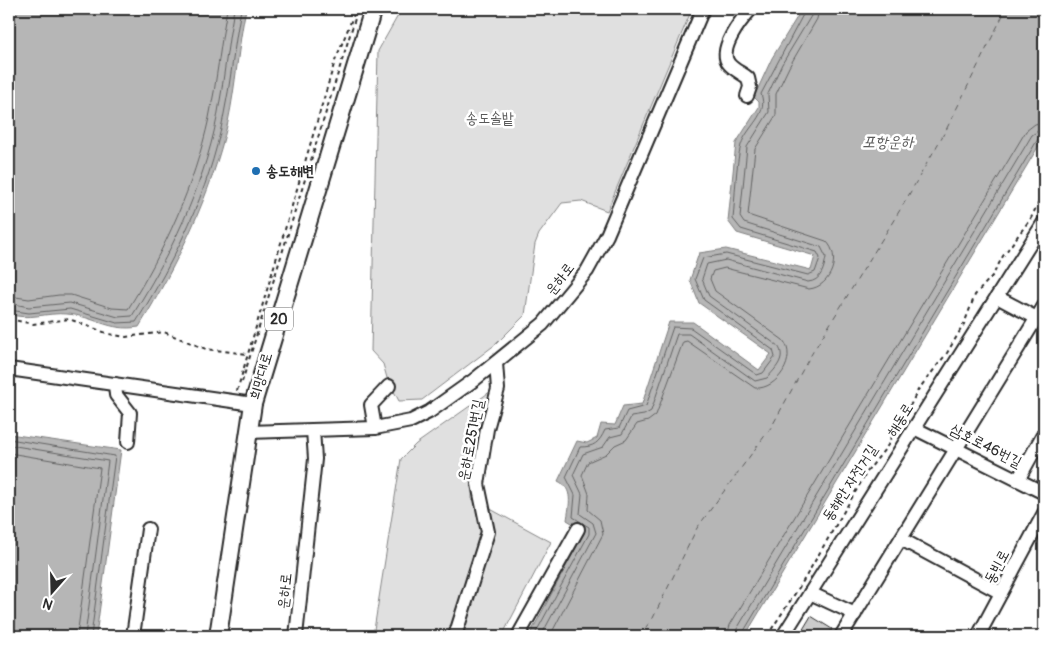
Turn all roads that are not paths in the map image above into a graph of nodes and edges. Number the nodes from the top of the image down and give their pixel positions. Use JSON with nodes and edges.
{"nodes":[{"id":1,"x":373,"y":9,"type":"edge"},
{"id":2,"x":703,"y":9,"type":"edge"},
{"id":3,"x":751,"y":9,"type":"edge"},
{"id":4,"x":747,"y":96,"type":"dead end"},
{"id":5,"x":1044,"y":222,"type":"edge"},
{"id":6,"x":996,"y":297,"type":"junction"},
{"id":7,"x":1044,"y":306,"type":"edge"},
{"id":8,"x":1041,"y":320,"type":"edge"},
{"id":9,"x":496,"y":363,"type":"junction"},
{"id":10,"x":9,"y":369,"type":"edge"},
{"id":11,"x":115,"y":384,"type":"junction"},
{"id":12,"x":389,"y":386,"type":"dead end"},
{"id":13,"x":253,"y":404,"type":"junction"},
{"id":14,"x":375,"y":428,"type":"junction"},
{"id":15,"x":914,"y":428,"type":"junction"},
{"id":16,"x":313,"y":430,"type":"junction"},
{"id":17,"x":248,"y":432,"type":"junction"},
{"id":18,"x":1044,"y":434,"type":"edge"},
{"id":19,"x":128,"y":442,"type":"dead end"},
{"id":20,"x":956,"y":449,"type":"junction"},
{"id":21,"x":1018,"y":480,"type":"junction"},
{"id":22,"x":1044,"y":493,"type":"edge"},
{"id":23,"x":1044,"y":512,"type":"edge"},
{"id":24,"x":578,"y":529,"type":"dead end"},
{"id":25,"x":148,"y":530,"type":"dead end"},
{"id":26,"x":901,"y":539,"type":"junction"},
{"id":27,"x":810,"y":593,"type":"junction"},
{"id":28,"x":1001,"y":593,"type":"junction"},
{"id":29,"x":855,"y":614,"type":"junction"},
{"id":30,"x":132,"y":636,"type":"edge"},
{"id":31,"x":218,"y":636,"type":"edge"},
{"id":32,"x":296,"y":636,"type":"edge"},
{"id":33,"x":455,"y":636,"type":"edge"},
{"id":34,"x":518,"y":636,"type":"edge"},
{"id":35,"x":783,"y":636,"type":"edge"},
{"id":36,"x":841,"y":636,"type":"edge"},
{"id":37,"x":978,"y":636,"type":"edge"}],
"edges":[{"from":1,"to":13,"type":"main road","name":"희망대로","number":"20"},
{"from":2,"to":9,"type":"street","name":"운하로"},
{"from":3,"to":4,"type":"street"},
{"from":5,"to":6,"type":"street","name":"해동로"},
{"from":6,"to":8,"type":"street"},
{"from":6,"to":15,"type":"street","name":"해동로"},
{"from":7,"to":8,"type":"street"},
{"from":8,"to":20,"type":"street"},
{"from":9,"to":14,"type":"street","name":"운하로"},
{"from":9,"to":33,"type":"street","name":"운하로251번길"},
{"from":10,"to":11,"type":"street"},
{"from":11,"to":13,"type":"street"},
{"from":11,"to":19,"type":"street"},
{"from":12,"to":14,"type":"street"},
{"from":13,"to":17,"type":"main road","name":"희망대로","number":"20"},
{"from":14,"to":16,"type":"street","name":"운하로"},
{"from":15,"to":20,"type":"street","name":"삼호로46번길"},
{"from":15,"to":27,"type":"street","name":"해동로"},
{"from":16,"to":17,"type":"street","name":"운하로"},
{"from":16,"to":32,"type":"street","name":"운하로"},
{"from":17,"to":31,"type":"main road","name":"희망대로","number":"20"},
{"from":18,"to":21,"type":"street"},
{"from":20,"to":21,"type":"street","name":"삼호로46번길"},
{"from":20,"to":26,"type":"street"},
{"from":21,"to":22,"type":"street","name":"삼호로46번길"},
{"from":23,"to":28,"type":"street","name":"동빈로"},
{"from":24,"to":34,"type":"street"},
{"from":25,"to":30,"type":"street"},
{"from":26,"to":28,"type":"street"},
{"from":26,"to":29,"type":"street"},
{"from":27,"to":29,"type":"street"},
{"from":27,"to":35,"type":"street","name":"해동로"},
{"from":28,"to":37,"type":"street","name":"동빈로"},
{"from":29,"to":36,"type":"street"}]}
